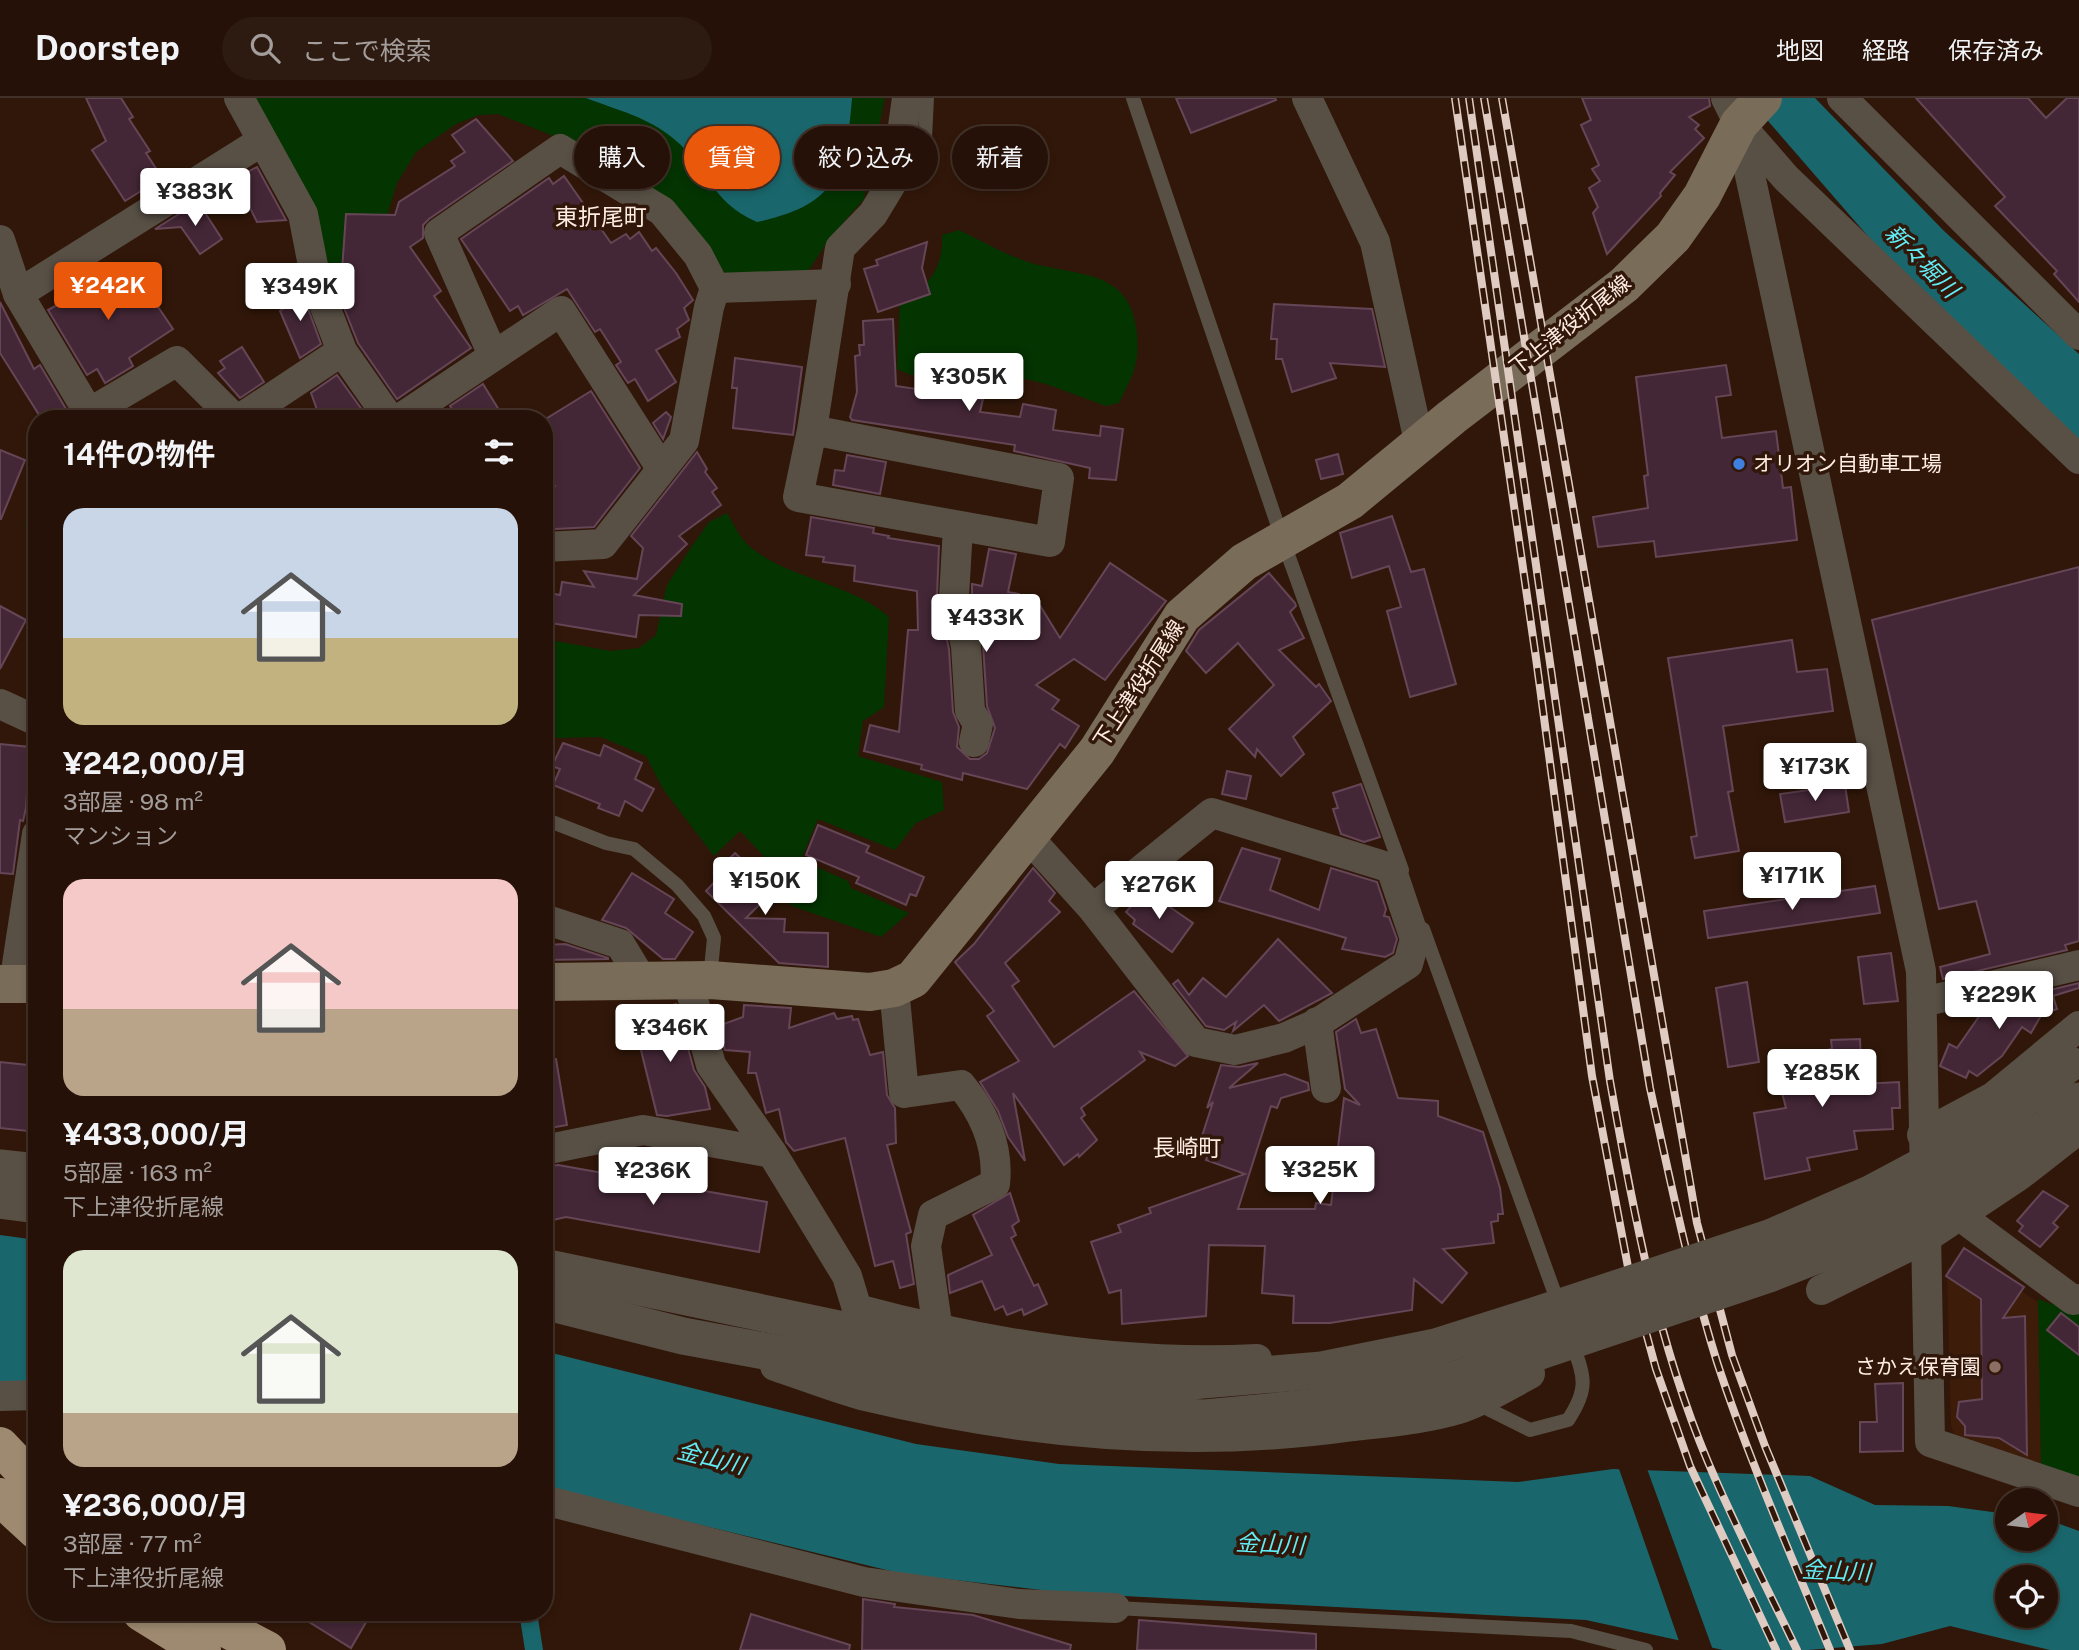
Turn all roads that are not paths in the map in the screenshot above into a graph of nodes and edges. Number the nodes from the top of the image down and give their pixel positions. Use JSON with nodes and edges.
{"nodes":[{"id":1,"x":239,"y":98,"type":"edge"},
{"id":2,"x":907,"y":98,"type":"edge"},
{"id":3,"x":927,"y":98,"type":"edge"},
{"id":4,"x":1133,"y":98,"type":"edge"},
{"id":5,"x":1307,"y":98,"type":"edge"},
{"id":6,"x":1842,"y":98,"type":"edge"},
{"id":7,"x":1743,"y":107,"type":"edge"},
{"id":8,"x":926,"y":126,"type":"edge"},
{"id":9,"x":262,"y":141,"type":"junction"},
{"id":10,"x":1,"y":245,"type":"edge"},
{"id":11,"x":836,"y":284,"type":"junction"},
{"id":12,"x":715,"y":288,"type":"junction"},
{"id":13,"x":19,"y":294,"type":"junction"},
{"id":14,"x":2079,"y":335,"type":"edge"},
{"id":15,"x":342,"y":351,"type":"junction"},
{"id":16,"x":492,"y":355,"type":"junction"},
{"id":17,"x":87,"y":410,"type":"edge"},
{"id":18,"x":94,"y":410,"type":"edge"},
{"id":19,"x":226,"y":410,"type":"edge"},
{"id":20,"x":253,"y":410,"type":"edge"},
{"id":21,"x":383,"y":410,"type":"edge"},
{"id":22,"x":413,"y":410,"type":"edge"},
{"id":23,"x":812,"y":430,"type":"junction"},
{"id":24,"x":1420,"y":446,"type":"junction"},
{"id":25,"x":2079,"y":458,"type":"edge"},
{"id":26,"x":661,"y":468,"type":"junction"},
{"id":27,"x":958,"y":527,"type":"junction"},
{"id":28,"x":1283,"y":541,"type":"junction"},
{"id":29,"x":553,"y":547,"type":"edge"},
{"id":30,"x":0,"y":704,"type":"edge"},
{"id":31,"x":28,"y":717,"type":"edge"},
{"id":32,"x":974,"y":742,"type":"dead end"},
{"id":33,"x":553,"y":822,"type":"edge"},
{"id":34,"x":1028,"y":838,"type":"junction"},
{"id":35,"x":28,"y":902,"type":"edge"},
{"id":36,"x":1093,"y":909,"type":"junction"},
{"id":37,"x":553,"y":922,"type":"edge"},
{"id":38,"x":2079,"y":965,"type":"edge"},
{"id":39,"x":699,"y":981,"type":"junction"},
{"id":40,"x":553,"y":982,"type":"edge"},
{"id":41,"x":643,"y":982,"type":"junction"},
{"id":42,"x":17,"y":984,"type":"edge"},
{"id":43,"x":894,"y":989,"type":"junction"},
{"id":44,"x":1923,"y":1002,"type":"junction"},
{"id":45,"x":1317,"y":1022,"type":"junction"},
{"id":46,"x":2079,"y":1026,"type":"edge"},
{"id":47,"x":2074,"y":1059,"type":"edge"},
{"id":48,"x":1326,"y":1088,"type":"dead end"},
{"id":49,"x":2079,"y":1101,"type":"edge"},
{"id":50,"x":2079,"y":1129,"type":"edge"},
{"id":51,"x":1922,"y":1135,"type":"junction"},
{"id":52,"x":553,"y":1148,"type":"edge"},
{"id":53,"x":772,"y":1153,"type":"junction"},
{"id":54,"x":0,"y":1168,"type":"edge"},
{"id":55,"x":28,"y":1171,"type":"edge"},
{"id":56,"x":0,"y":1200,"type":"edge"},
{"id":57,"x":28,"y":1204,"type":"edge"},
{"id":58,"x":1960,"y":1216,"type":"junction"},
{"id":59,"x":1924,"y":1239,"type":"junction"},
{"id":60,"x":553,"y":1269,"type":"edge"},
{"id":61,"x":1821,"y":1290,"type":"dead end"},
{"id":62,"x":2079,"y":1299,"type":"edge"},
{"id":63,"x":553,"y":1303,"type":"edge"},
{"id":64,"x":855,"y":1321,"type":"junction"},
{"id":65,"x":938,"y":1331,"type":"junction"},
{"id":66,"x":683,"y":1336,"type":"junction"},
{"id":67,"x":28,"y":1395,"type":"edge"},
{"id":68,"x":0,"y":1396,"type":"edge"},
{"id":69,"x":1107,"y":1396,"type":"junction"},
{"id":70,"x":1474,"y":1402,"type":"junction"},
{"id":71,"x":0,"y":1446,"type":"edge"},
{"id":72,"x":28,"y":1476,"type":"edge"},
{"id":73,"x":2079,"y":1492,"type":"edge"},
{"id":74,"x":0,"y":1497,"type":"edge"},
{"id":75,"x":553,"y":1502,"type":"edge"},
{"id":76,"x":28,"y":1523,"type":"edge"},
{"id":77,"x":1115,"y":1608,"type":"joint"},
{"id":78,"x":168,"y":1623,"type":"edge"},
{"id":79,"x":202,"y":1650,"type":"edge"},
{"id":80,"x":267,"y":1650,"type":"edge"},
{"id":81,"x":1646,"y":1650,"type":"edge"}],
"edges":[{"from":1,"to":9,"type":"street"},
{"from":2,"to":11,"type":"street"},
{"from":3,"to":8,"type":"lane"},
{"from":4,"to":28,"type":"lane"},
{"from":5,"to":24,"type":"street"},
{"from":6,"to":14,"type":"street"},
{"from":7,"to":24,"type":"main road","name":"下上津役折尾線"},
{"from":7,"to":25,"type":"street"},
{"from":7,"to":44,"type":"street"},
{"from":9,"to":13,"type":"street"},
{"from":9,"to":15,"type":"street"},
{"from":10,"to":13,"type":"street"},
{"from":11,"to":12,"type":"street"},
{"from":11,"to":23,"type":"street"},
{"from":12,"to":16,"type":"street"},
{"from":12,"to":26,"type":"street"},
{"from":13,"to":17,"type":"street"},
{"from":15,"to":20,"type":"street"},
{"from":15,"to":21,"type":"street"},
{"from":16,"to":22,"type":"street"},
{"from":16,"to":26,"type":"street"},
{"from":18,"to":19,"type":"street"},
{"from":23,"to":27,"type":"street"},
{"from":23,"to":27,"type":"street"},
{"from":24,"to":28,"type":"main road","name":"下上津役折尾線"},
{"from":26,"to":29,"type":"street"},
{"from":27,"to":32,"type":"street"},
{"from":28,"to":34,"type":"main road","name":"下上津役折尾線"},
{"from":28,"to":70,"type":"lane"},
{"from":30,"to":31,"type":"street"},
{"from":33,"to":39,"type":"lane"},
{"from":34,"to":36,"type":"street"},
{"from":34,"to":43,"type":"main road","name":"下上津役折尾線"},
{"from":35,"to":42,"type":"street"},
{"from":36,"to":45,"type":"street"},
{"from":36,"to":45,"type":"street"},
{"from":37,"to":41,"type":"street"},
{"from":38,"to":44,"type":"street"},
{"from":39,"to":41,"type":"main road"},
{"from":39,"to":43,"type":"main road"},
{"from":39,"to":53,"type":"street"},
{"from":40,"to":41,"type":"main road"},
{"from":43,"to":65,"type":"street"},
{"from":44,"to":51,"type":"street"},
{"from":45,"to":48,"type":"street"},
{"from":46,"to":51,"type":"street"},
{"from":47,"to":69,"type":"street","bridge":true},
{"from":49,"to":69,"type":"street","bridge":true},
{"from":50,"to":58,"type":"street"},
{"from":51,"to":59,"type":"street"},
{"from":52,"to":53,"type":"street"},
{"from":53,"to":64,"type":"street"},
{"from":54,"to":55,"type":"street"},
{"from":56,"to":57,"type":"street"},
{"from":58,"to":59,"type":"street"},
{"from":58,"to":62,"type":"street"},
{"from":59,"to":61,"type":"street"},
{"from":59,"to":73,"type":"street"},
{"from":60,"to":64,"type":"street"},
{"from":63,"to":66,"type":"street"},
{"from":64,"to":65,"type":"street"},
{"from":64,"to":69,"type":"street"},
{"from":65,"to":70,"type":"street"},
{"from":66,"to":69,"type":"street"},
{"from":66,"to":70,"type":"street"},
{"from":67,"to":68,"type":"street"},
{"from":71,"to":72,"type":"highway"},
{"from":74,"to":76,"type":"highway"},
{"from":75,"to":77,"type":"street"},
{"from":77,"to":81,"type":"lane"},
{"from":78,"to":79,"type":"highway"},
{"from":78,"to":80,"type":"highway"}]}
